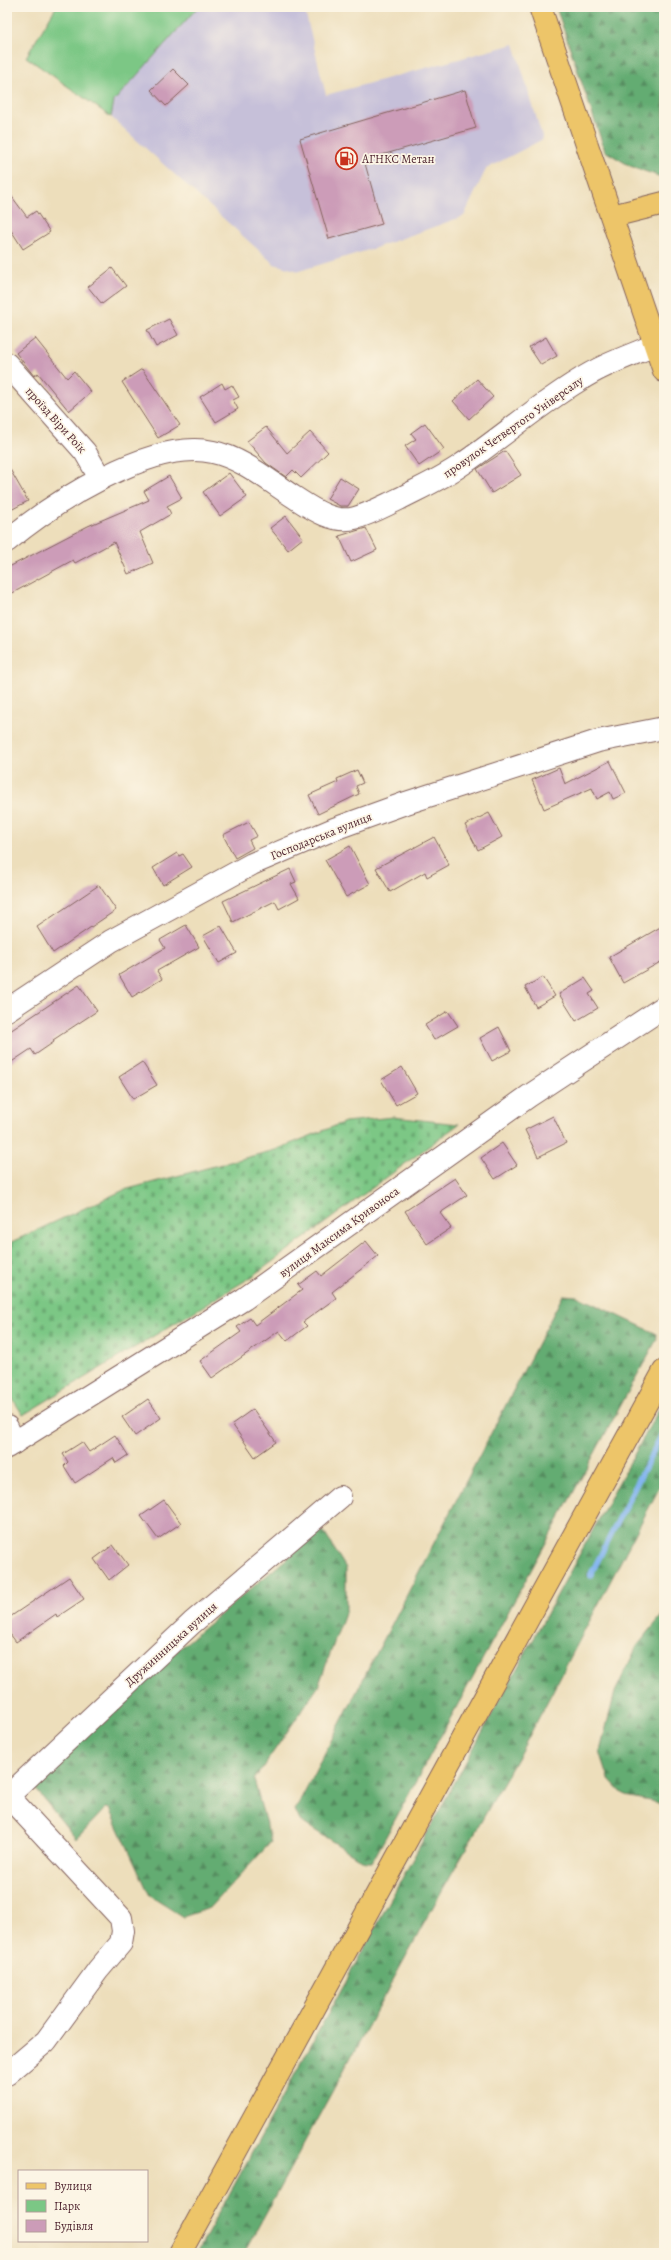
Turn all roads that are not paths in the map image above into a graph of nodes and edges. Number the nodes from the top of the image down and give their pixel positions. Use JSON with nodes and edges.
{"nodes":[{"id":1,"x":540,"y":7,"type":"edge"},
{"id":2,"x":664,"y":202,"type":"edge"},
{"id":3,"x":612,"y":216,"type":"junction"},
{"id":4,"x":655,"y":345,"type":"junction"},
{"id":5,"x":7,"y":364,"type":"edge"},
{"id":6,"x":664,"y":371,"type":"edge"},
{"id":7,"x":100,"y":478,"type":"junction"},
{"id":8,"x":7,"y":540,"type":"edge"},
{"id":9,"x":664,"y":728,"type":"edge"},
{"id":10,"x":664,"y":1008,"type":"edge"},
{"id":11,"x":7,"y":1010,"type":"edge"},
{"id":12,"x":664,"y":1371,"type":"edge"},
{"id":13,"x":9,"y":1439,"type":"edge"},
{"id":14,"x":340,"y":1497,"type":"dead end"},
{"id":15,"x":8,"y":1796,"type":"edge"},
{"id":16,"x":7,"y":2074,"type":"edge"},
{"id":17,"x":180,"y":2253,"type":"edge"}],
"edges":[{"from":1,"to":3,"type":"main road"},
{"from":2,"to":3,"type":"main road"},
{"from":3,"to":4,"type":"main road"},
{"from":4,"to":6,"type":"main road"},
{"from":4,"to":7,"type":"street","name":"провулок Четвертого Універсалу"},
{"from":5,"to":7,"type":"street","name":"проїзд Віри Роїк"},
{"from":7,"to":8,"type":"street","name":"провулок Четвертого Універсалу"},
{"from":9,"to":11,"type":"street","name":"Господарська вулиця"},
{"from":10,"to":13,"type":"street","name":"вулиця Максима Кривоноса"},
{"from":12,"to":17,"type":"main road"},
{"from":14,"to":15,"type":"street","name":"Дружинницька вулиця"},
{"from":15,"to":16,"type":"street"}]}
